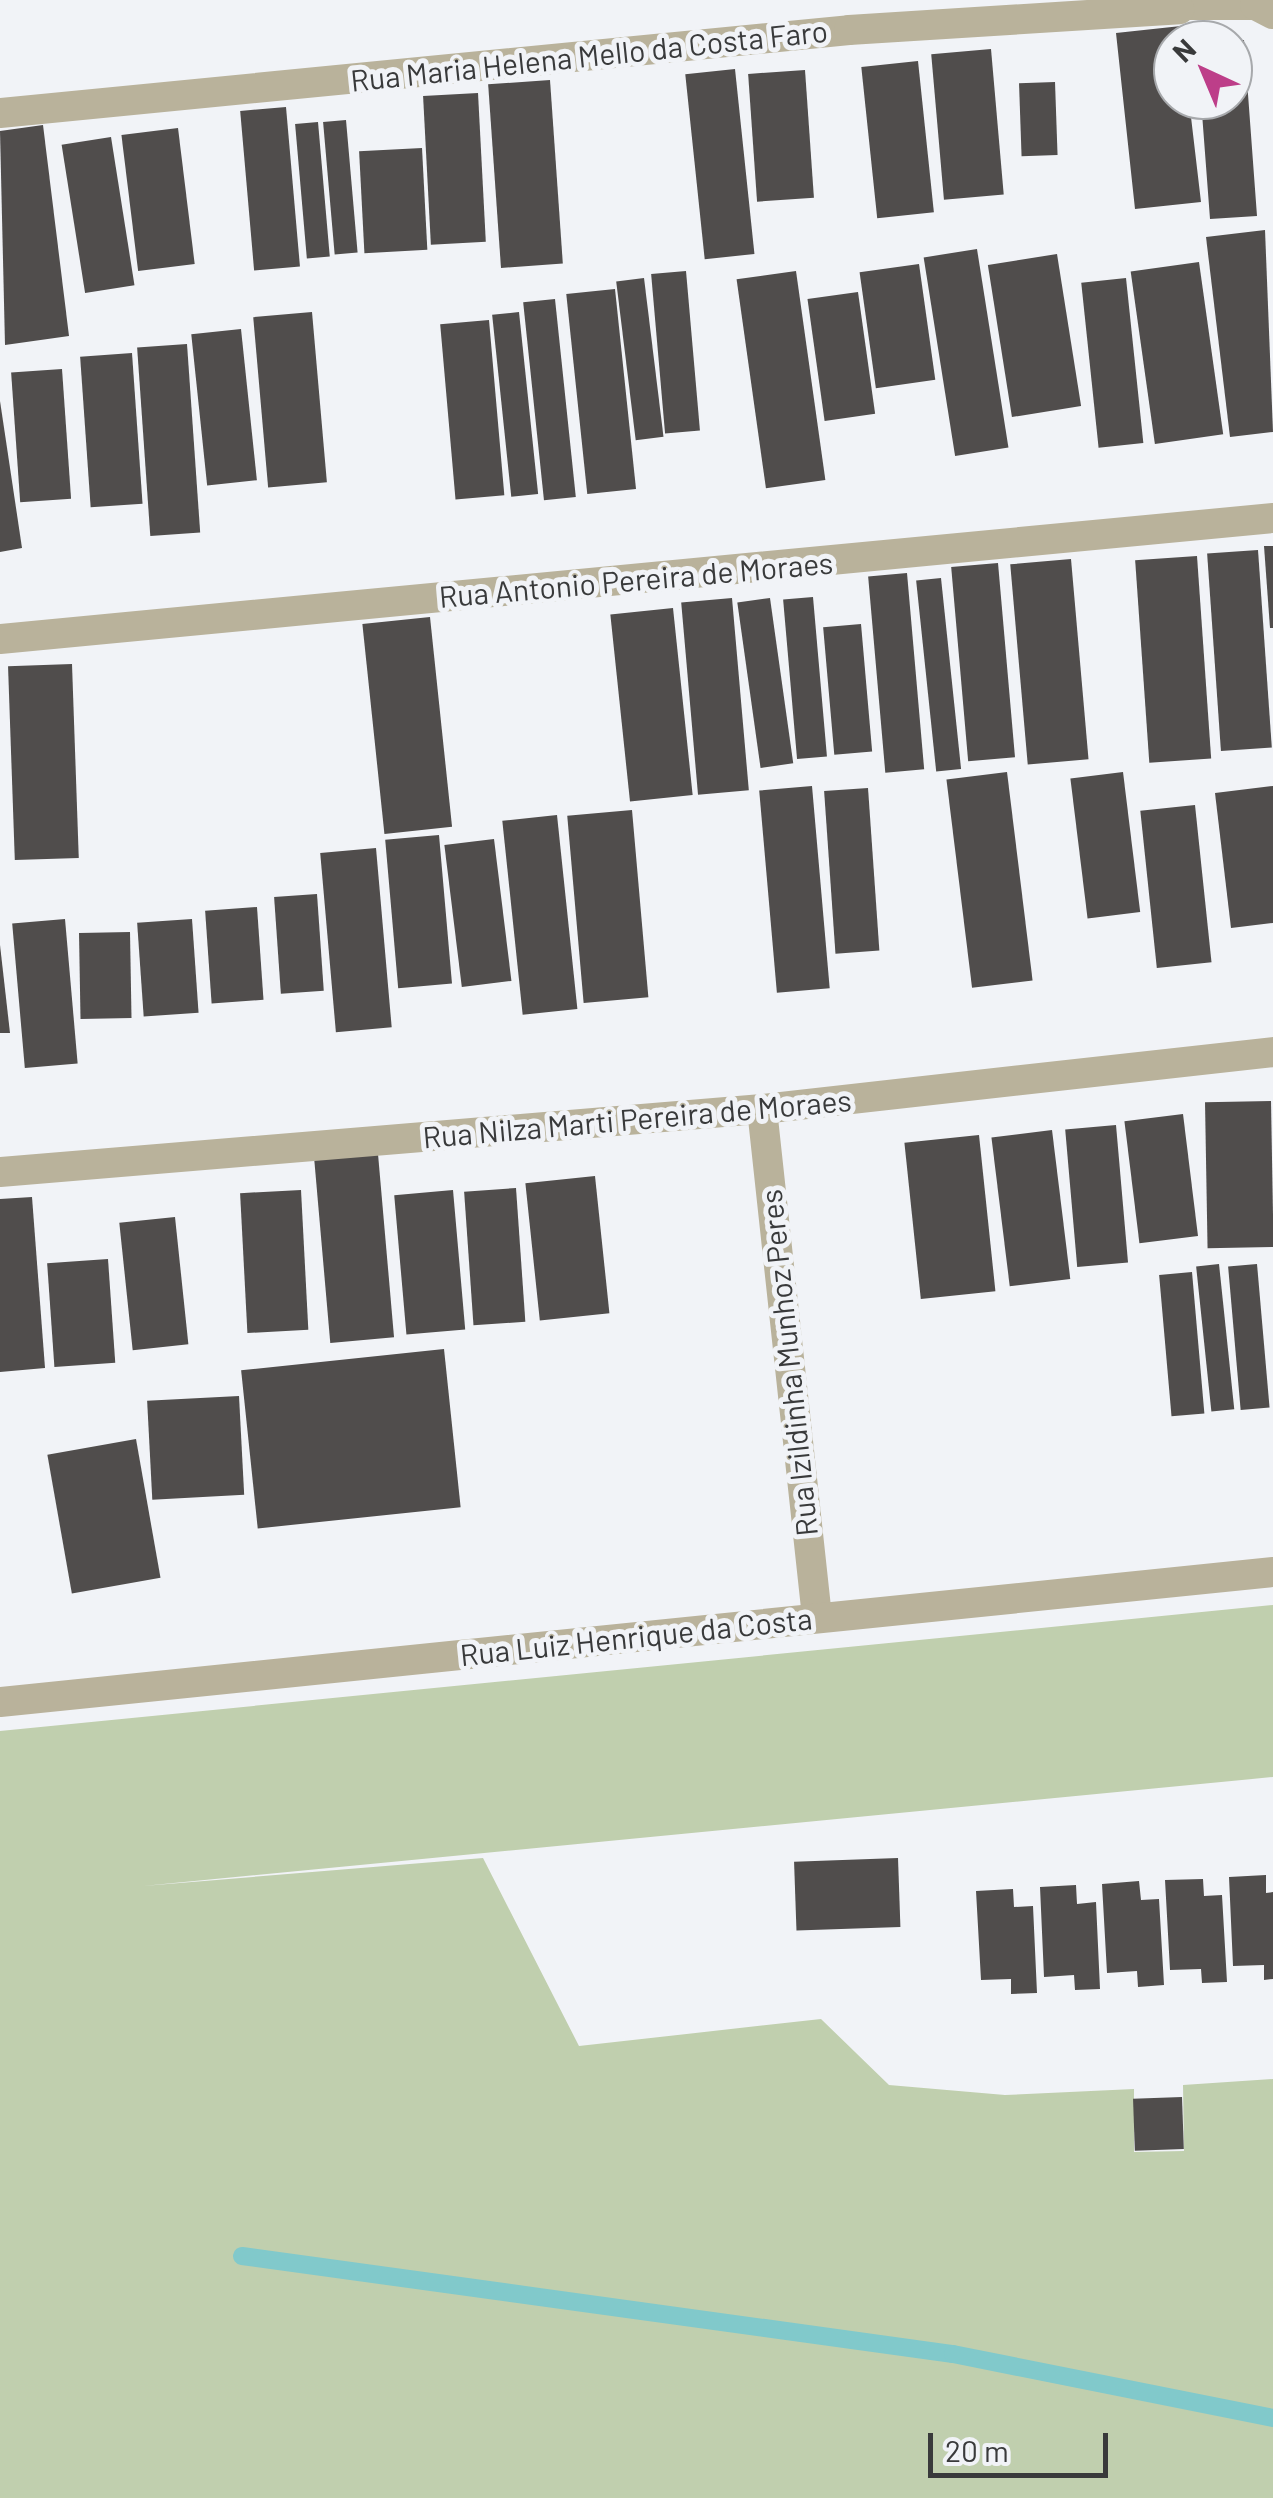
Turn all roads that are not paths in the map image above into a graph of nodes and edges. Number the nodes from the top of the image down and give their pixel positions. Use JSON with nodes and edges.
{"nodes":[{"id":1,"x":876,"y":0,"type":"edge"},
{"id":2,"x":1143,"y":0,"type":"edge"},
{"id":3,"x":1179,"y":9,"type":"junction"},
{"id":4,"x":1273,"y":14,"type":"edge"},
{"id":5,"x":850,"y":30,"type":"junction"},
{"id":6,"x":0,"y":113,"type":"edge"},
{"id":7,"x":1273,"y":518,"type":"edge"},
{"id":8,"x":0,"y":639,"type":"edge"},
{"id":9,"x":1273,"y":1052,"type":"edge"},
{"id":10,"x":762,"y":1109,"type":"junction"},
{"id":11,"x":0,"y":1172,"type":"edge"},
{"id":12,"x":1273,"y":1572,"type":"edge"},
{"id":13,"x":817,"y":1617,"type":"junction"},
{"id":14,"x":0,"y":1702,"type":"edge"}],
"edges":[{"from":1,"to":5,"type":"street"},
{"from":2,"to":3,"type":"street"},
{"from":3,"to":4,"type":"street","name":"Rua Maria Helena Mello da Costa Faro"},
{"from":3,"to":5,"type":"street","name":"Rua Maria Helena Mello da Costa Faro"},
{"from":5,"to":6,"type":"street","name":"Rua Maria Helena Mello da Costa Faro"},
{"from":7,"to":8,"type":"street","name":"Rua Antonio Pereira de Moraes"},
{"from":9,"to":10,"type":"street","name":"Rua Nilza Marti Pereira de Moraes"},
{"from":10,"to":11,"type":"street","name":"Rua Nilza Marti Pereira de Moraes"},
{"from":10,"to":13,"type":"street","name":"Rua Izildinha Munhoz Peres"},
{"from":12,"to":13,"type":"street","name":"Rua Luiz Henrique da Costa"},
{"from":13,"to":14,"type":"street","name":"Rua Luiz Henrique da Costa"}]}
